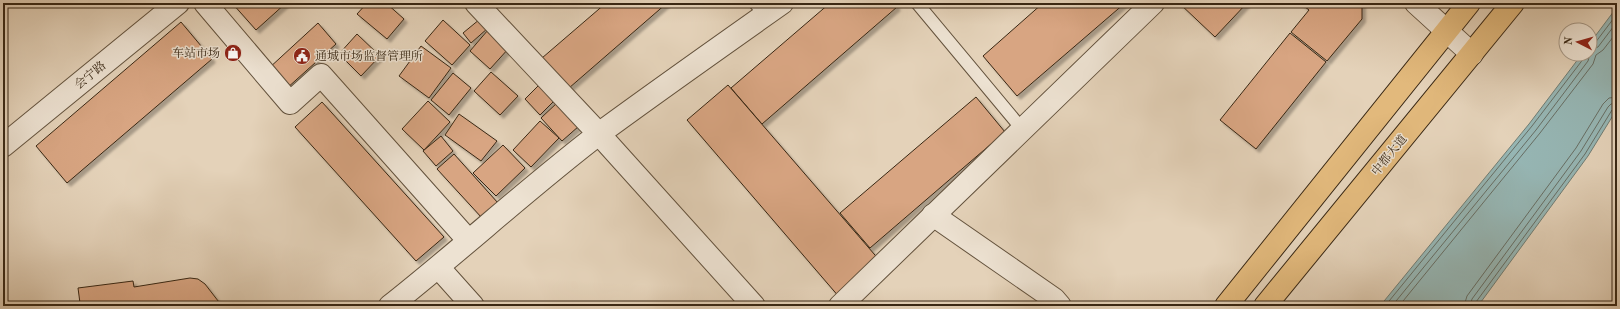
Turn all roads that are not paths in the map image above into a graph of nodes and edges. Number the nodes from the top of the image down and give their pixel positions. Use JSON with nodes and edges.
{"nodes":[{"id":1,"x":178,"y":3,"type":"edge"},
{"id":2,"x":205,"y":3,"type":"edge"},
{"id":3,"x":476,"y":3,"type":"edge"},
{"id":4,"x":917,"y":3,"type":"edge"},
{"id":5,"x":1153,"y":3,"type":"edge"},
{"id":6,"x":1416,"y":3,"type":"edge"},
{"id":7,"x":1469,"y":3,"type":"edge"},
{"id":8,"x":1513,"y":3,"type":"edge"},
{"id":9,"x":767,"y":7,"type":"edge"},
{"id":10,"x":1447,"y":31,"type":"junction"},
{"id":11,"x":1472,"y":54,"type":"junction"},
{"id":12,"x":1022,"y":130,"type":"junction"},
{"id":13,"x":599,"y":134,"type":"junction"},
{"id":14,"x":3,"y":146,"type":"edge"},
{"id":15,"x":934,"y":215,"type":"junction"},
{"id":16,"x":468,"y":240,"type":"junction"},
{"id":17,"x":439,"y":268,"type":"junction"},
{"id":18,"x":390,"y":306,"type":"edge"},
{"id":19,"x":473,"y":306,"type":"edge"},
{"id":20,"x":754,"y":306,"type":"edge"},
{"id":21,"x":840,"y":306,"type":"edge"},
{"id":22,"x":1060,"y":306,"type":"edge"},
{"id":23,"x":1226,"y":306,"type":"edge"},
{"id":24,"x":1265,"y":306,"type":"edge"}],
"edges":[{"from":1,"to":14,"type":"street","name":"会宁路"},
{"from":2,"to":16,"type":"street"},
{"from":3,"to":13,"type":"street"},
{"from":4,"to":12,"type":"lane"},
{"from":5,"to":12,"type":"street"},
{"from":6,"to":10,"type":"street"},
{"from":7,"to":10,"type":"highway"},
{"from":8,"to":11,"type":"highway","name":"中都大道"},
{"from":9,"to":13,"type":"street"},
{"from":10,"to":11,"type":"street"},
{"from":10,"to":23,"type":"highway"},
{"from":11,"to":24,"type":"highway","name":"中都大道"},
{"from":12,"to":15,"type":"street"},
{"from":13,"to":16,"type":"street"},
{"from":13,"to":20,"type":"street"},
{"from":15,"to":21,"type":"street"},
{"from":15,"to":22,"type":"street"},
{"from":16,"to":17,"type":"street"},
{"from":17,"to":18,"type":"street"},
{"from":17,"to":19,"type":"street"}]}
